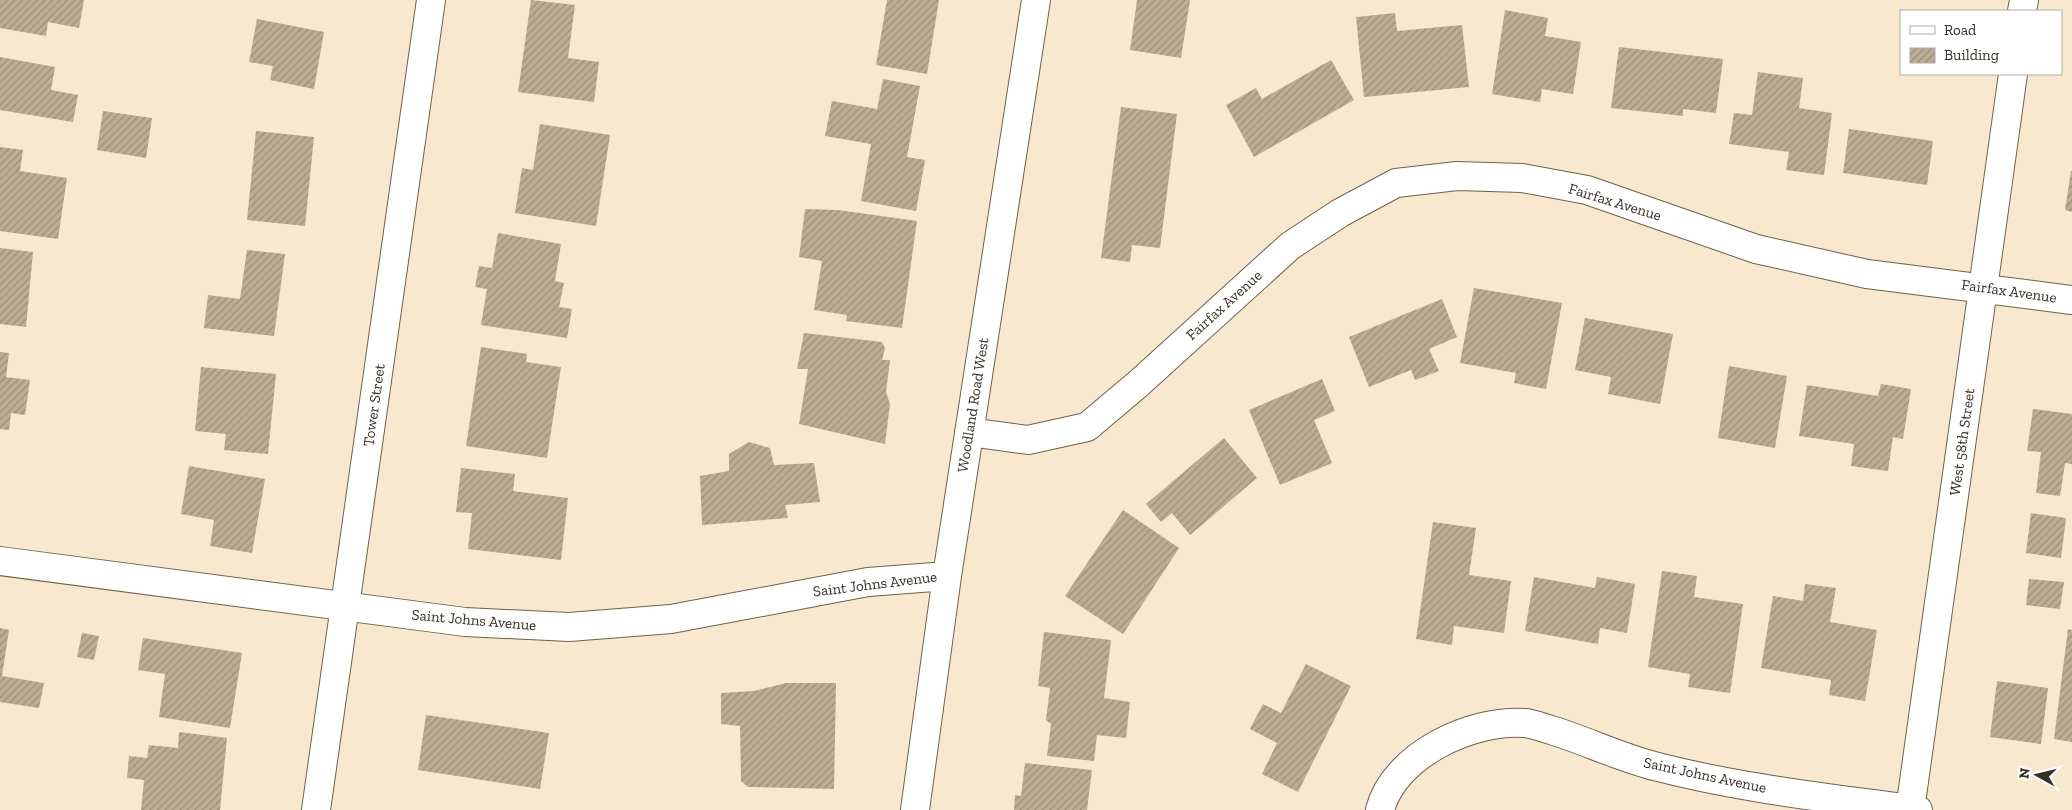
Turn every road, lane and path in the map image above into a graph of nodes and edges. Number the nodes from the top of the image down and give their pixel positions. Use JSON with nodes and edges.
{"nodes":[{"id":1,"x":431,"y":0,"type":"edge"},
{"id":2,"x":1036,"y":0,"type":"edge"},
{"id":3,"x":2014,"y":75,"type":"edge"},
{"id":4,"x":1984,"y":288,"type":"junction"},
{"id":5,"x":2072,"y":300,"type":"edge"},
{"id":6,"x":969,"y":432,"type":"junction"},
{"id":7,"x":0,"y":561,"type":"edge"},
{"id":8,"x":947,"y":576,"type":"junction"},
{"id":9,"x":345,"y":606,"type":"junction"},
{"id":10,"x":316,"y":810,"type":"edge"},
{"id":11,"x":915,"y":810,"type":"edge"},
{"id":12,"x":1380,"y":810,"type":"edge"},
{"id":13,"x":1913,"y":810,"type":"edge"}],
"edges":[{"from":1,"to":9,"type":"street","name":"Tower Street"},
{"from":2,"to":6,"type":"street","name":"Woodland Road West"},
{"from":3,"to":4,"type":"street","name":"West 58th Street"},
{"from":4,"to":5,"type":"street","name":"Fairfax Avenue"},
{"from":4,"to":6,"type":"street","name":"Fairfax Avenue"},
{"from":4,"to":13,"type":"street","name":"West 58th Street"},
{"from":6,"to":8,"type":"street","name":"Woodland Road West"},
{"from":7,"to":9,"type":"street","name":"Saint Johns Avenue"},
{"from":8,"to":9,"type":"street","name":"Saint Johns Avenue"},
{"from":8,"to":11,"type":"street","name":"Woodland Road West"},
{"from":9,"to":10,"type":"street","name":"Tower Street"},
{"from":12,"to":13,"type":"street","name":"Saint Johns Avenue"}]}
